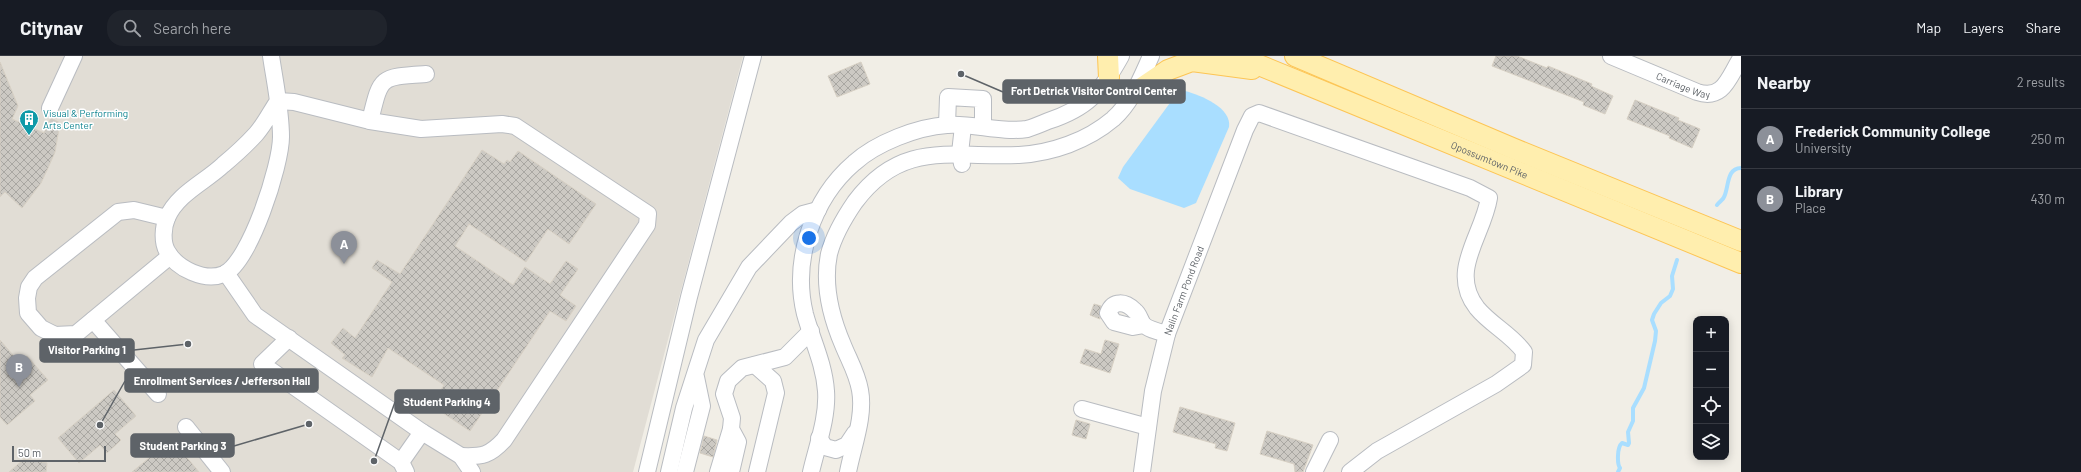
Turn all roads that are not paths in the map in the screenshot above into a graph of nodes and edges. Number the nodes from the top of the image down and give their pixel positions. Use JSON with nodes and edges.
{"nodes":[{"id":1,"x":74,"y":56,"type":"edge"},
{"id":2,"x":270,"y":56,"type":"edge"},
{"id":3,"x":753,"y":56,"type":"edge"},
{"id":4,"x":1108,"y":56,"type":"edge"},
{"id":5,"x":1121,"y":56,"type":"edge"},
{"id":6,"x":1151,"y":56,"type":"edge"},
{"id":7,"x":1237,"y":56,"type":"edge"},
{"id":8,"x":1295,"y":56,"type":"edge"},
{"id":9,"x":1611,"y":56,"type":"edge"},
{"id":10,"x":1741,"y":58,"type":"edge"},
{"id":11,"x":1278,"y":73,"type":"junction"},
{"id":12,"x":426,"y":74,"type":"dead end"},
{"id":13,"x":1109,"y":78,"type":"junction"},
{"id":14,"x":1134,"y":93,"type":"junction"},
{"id":15,"x":278,"y":101,"type":"junction"},
{"id":16,"x":50,"y":108,"type":"dead end"},
{"id":17,"x":370,"y":121,"type":"junction"},
{"id":18,"x":955,"y":125,"type":"junction"},
{"id":19,"x":982,"y":127,"type":"junction"},
{"id":20,"x":961,"y":158,"type":"junction"},
{"id":21,"x":818,"y":210,"type":"junction"},
{"id":22,"x":167,"y":218,"type":"junction"},
{"id":23,"x":1741,"y":241,"type":"edge"},
{"id":24,"x":170,"y":256,"type":"junction"},
{"id":25,"x":1741,"y":263,"type":"edge"},
{"id":26,"x":226,"y":273,"type":"junction"},
{"id":27,"x":93,"y":320,"type":"junction"},
{"id":28,"x":1144,"y":325,"type":"dead end"},
{"id":29,"x":811,"y":331,"type":"junction"},
{"id":30,"x":1167,"y":334,"type":"junction"},
{"id":31,"x":289,"y":338,"type":"junction"},
{"id":32,"x":755,"y":365,"type":"junction"},
{"id":33,"x":696,"y":377,"type":"junction"},
{"id":34,"x":158,"y":394,"type":"dead end"},
{"id":35,"x":1082,"y":409,"type":"dead end"},
{"id":36,"x":186,"y":427,"type":"dead end"},
{"id":37,"x":1148,"y":427,"type":"junction"},
{"id":38,"x":731,"y":429,"type":"junction"},
{"id":39,"x":857,"y":430,"type":"junction"},
{"id":40,"x":422,"y":432,"type":"junction"},
{"id":41,"x":819,"y":438,"type":"junction"},
{"id":42,"x":1330,"y":440,"type":"dead end"},
{"id":43,"x":461,"y":456,"type":"junction"},
{"id":44,"x":404,"y":467,"type":"edge"},
{"id":45,"x":222,"y":472,"type":"edge"},
{"id":46,"x":472,"y":472,"type":"edge"},
{"id":47,"x":647,"y":472,"type":"edge"},
{"id":48,"x":669,"y":472,"type":"edge"},
{"id":49,"x":685,"y":472,"type":"edge"},
{"id":50,"x":718,"y":472,"type":"edge"},
{"id":51,"x":732,"y":472,"type":"edge"},
{"id":52,"x":757,"y":472,"type":"edge"},
{"id":53,"x":812,"y":472,"type":"edge"},
{"id":54,"x":848,"y":472,"type":"edge"},
{"id":55,"x":1142,"y":472,"type":"edge"},
{"id":56,"x":1314,"y":472,"type":"edge"},
{"id":57,"x":1350,"y":472,"type":"edge"}],
"edges":[{"from":1,"to":16,"type":"street"},
{"from":2,"to":15,"type":"street"},
{"from":3,"to":47,"type":"street"},
{"from":4,"to":13,"type":"main road"},
{"from":5,"to":13,"type":"street"},
{"from":6,"to":14,"type":"street"},
{"from":7,"to":11,"type":"main road","name":"Opossumtown Pike"},
{"from":8,"to":23,"type":"main road","name":"Opossumtown Pike"},
{"from":9,"to":10,"type":"street","name":"Carriage Way"},
{"from":11,"to":14,"type":"main road"},
{"from":11,"to":25,"type":"main road","name":"Opossumtown Pike"},
{"from":12,"to":17,"type":"street"},
{"from":13,"to":19,"type":"street"},
{"from":14,"to":20,"type":"street"},
{"from":15,"to":17,"type":"street"},
{"from":15,"to":22,"type":"street"},
{"from":15,"to":26,"type":"street"},
{"from":17,"to":43,"type":"street"},
{"from":18,"to":19,"type":"street"},
{"from":18,"to":19,"type":"street"},
{"from":18,"to":20,"type":"street"},
{"from":18,"to":21,"type":"street"},
{"from":20,"to":39,"type":"street"},
{"from":21,"to":29,"type":"street"},
{"from":21,"to":33,"type":"street"},
{"from":22,"to":24,"type":"street"},
{"from":22,"to":27,"type":"street"},
{"from":24,"to":26,"type":"street"},
{"from":24,"to":27,"type":"street"},
{"from":26,"to":31,"type":"street"},
{"from":27,"to":34,"type":"street"},
{"from":28,"to":30,"type":"street"},
{"from":29,"to":32,"type":"street"},
{"from":29,"to":41,"type":"street"},
{"from":30,"to":37,"type":"street","name":"Nalin Farm Pond Road"},
{"from":30,"to":57,"type":"street","name":"Nalin Farm Pond Road"},
{"from":31,"to":40,"type":"street"},
{"from":31,"to":44,"type":"street"},
{"from":32,"to":38,"type":"street"},
{"from":32,"to":52,"type":"street"},
{"from":33,"to":48,"type":"street"},
{"from":33,"to":49,"type":"street"},
{"from":35,"to":37,"type":"street"},
{"from":36,"to":45,"type":"street"},
{"from":37,"to":55,"type":"street","name":"Nalin Farm Pond Road"},
{"from":38,"to":50,"type":"street"},
{"from":38,"to":51,"type":"street"},
{"from":39,"to":41,"type":"street"},
{"from":39,"to":54,"type":"street"},
{"from":40,"to":43,"type":"street"},
{"from":40,"to":44,"type":"street"},
{"from":41,"to":53,"type":"street"},
{"from":42,"to":56,"type":"street"},
{"from":43,"to":46,"type":"street"}]}
